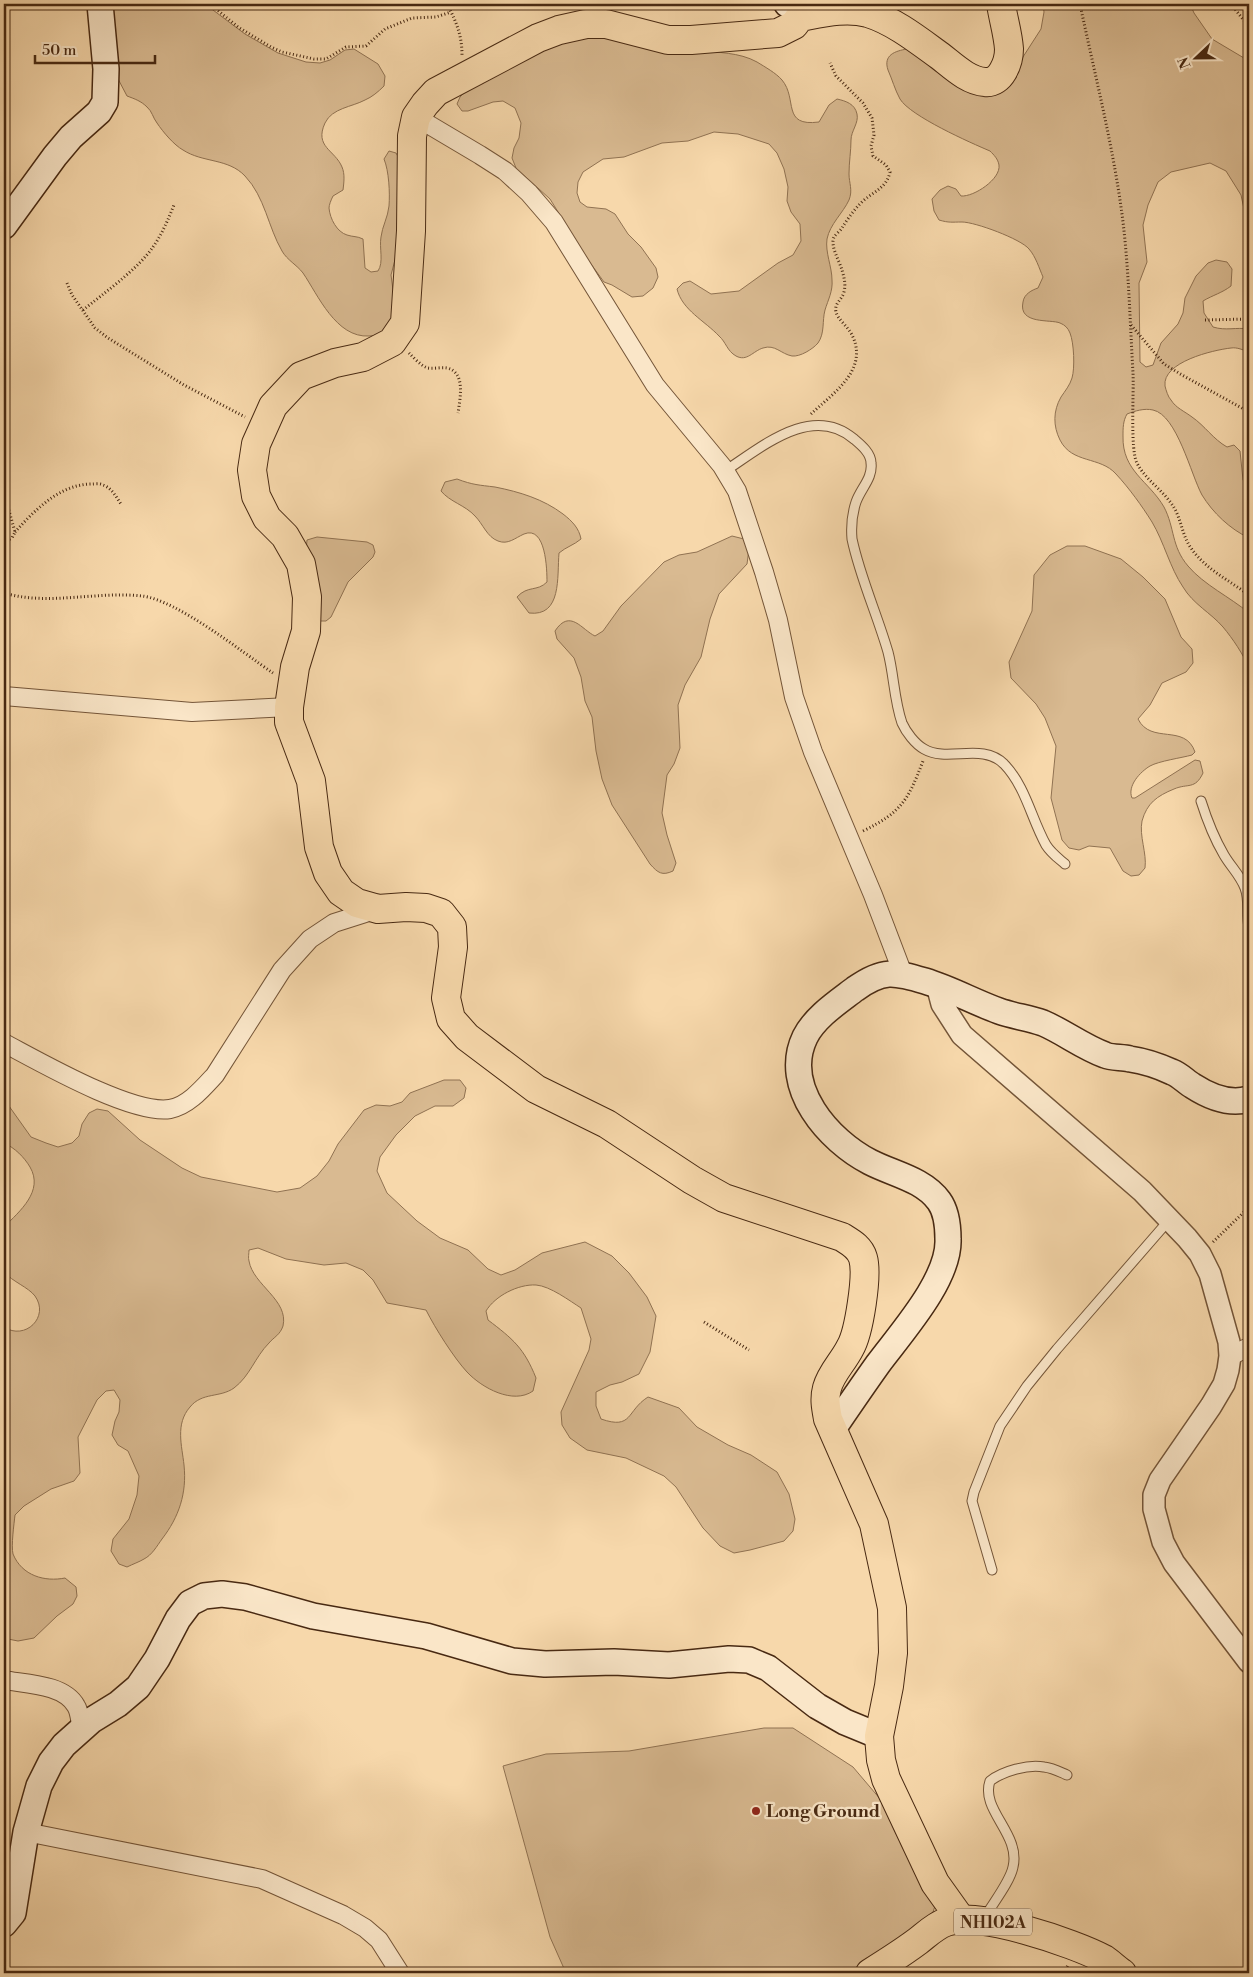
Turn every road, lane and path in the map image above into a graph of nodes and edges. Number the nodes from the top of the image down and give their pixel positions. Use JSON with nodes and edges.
{"nodes":[{"id":1,"x":100,"y":4,"type":"edge"},
{"id":2,"x":210,"y":4,"type":"edge"},
{"id":3,"x":447,"y":4,"type":"edge"},
{"id":4,"x":1001,"y":4,"type":"edge"},
{"id":5,"x":1080,"y":4,"type":"edge"},
{"id":6,"x":1231,"y":4,"type":"edge"},
{"id":7,"x":793,"y":10,"type":"edge"},
{"id":8,"x":451,"y":12,"type":"junction"},
{"id":9,"x":1249,"y":27,"type":"edge"},
{"id":10,"x":830,"y":62,"type":"dead end"},
{"id":11,"x":458,"y":81,"type":"junction"},
{"id":12,"x":416,"y":117,"type":"junction"},
{"id":13,"x":174,"y":205,"type":"dead end"},
{"id":14,"x":4,"y":226,"type":"edge"},
{"id":15,"x":67,"y":283,"type":"dead end"},
{"id":16,"x":83,"y":310,"type":"junction"},
{"id":17,"x":1249,"y":319,"type":"edge"},
{"id":18,"x":1205,"y":320,"type":"dead end"},
{"id":19,"x":1131,"y":325,"type":"junction"},
{"id":20,"x":392,"y":342,"type":"junction"},
{"id":21,"x":458,"y":412,"type":"dead end"},
{"id":22,"x":1249,"y":412,"type":"edge"},
{"id":23,"x":264,"y":427,"type":"junction"},
{"id":24,"x":794,"y":430,"type":"junction"},
{"id":25,"x":725,"y":471,"type":"junction"},
{"id":26,"x":4,"y":493,"type":"edge"},
{"id":27,"x":121,"y":504,"type":"dead end"},
{"id":28,"x":16,"y":532,"type":"junction"},
{"id":29,"x":4,"y":542,"type":"edge"},
{"id":30,"x":4,"y":593,"type":"edge"},
{"id":31,"x":1249,"y":595,"type":"edge"},
{"id":32,"x":4,"y":696,"type":"edge"},
{"id":33,"x":290,"y":696,"type":"junction"},
{"id":34,"x":927,"y":750,"type":"junction"},
{"id":35,"x":1201,"y":801,"type":"dead end"},
{"id":36,"x":850,"y":838,"type":"junction"},
{"id":37,"x":1065,"y":864,"type":"dead end"},
{"id":38,"x":378,"y":909,"type":"junction"},
{"id":39,"x":1249,"y":927,"type":"edge"},
{"id":40,"x":903,"y":974,"type":"junction"},
{"id":41,"x":937,"y":985,"type":"junction"},
{"id":42,"x":4,"y":1043,"type":"edge"},
{"id":43,"x":1249,"y":1099,"type":"edge"},
{"id":44,"x":1249,"y":1204,"type":"edge"},
{"id":45,"x":1170,"y":1219,"type":"junction"},
{"id":46,"x":1200,"y":1254,"type":"junction"},
{"id":47,"x":704,"y":1322,"type":"dead end"},
{"id":48,"x":749,"y":1350,"type":"dead end"},
{"id":49,"x":1240,"y":1352,"type":"edge"},
{"id":50,"x":833,"y":1430,"type":"junction"},
{"id":51,"x":992,"y":1570,"type":"dead end"},
{"id":52,"x":1249,"y":1662,"type":"edge"},
{"id":53,"x":4,"y":1680,"type":"edge"},
{"id":54,"x":82,"y":1729,"type":"junction"},
{"id":55,"x":880,"y":1736,"type":"junction"},
{"id":56,"x":1067,"y":1775,"type":"dead end"},
{"id":57,"x":26,"y":1832,"type":"junction"},
{"id":58,"x":972,"y":1919,"type":"junction"},
{"id":59,"x":4,"y":1924,"type":"edge"},
{"id":60,"x":1113,"y":1969,"type":"edge"},
{"id":61,"x":400,"y":1973,"type":"edge"},
{"id":62,"x":870,"y":1973,"type":"edge"}],
"edges":[{"from":1,"to":14,"type":"main road"},
{"from":2,"to":8,"type":"path"},
{"from":3,"to":8,"type":"path"},
{"from":4,"to":7,"type":"main road"},
{"from":5,"to":19,"type":"path"},
{"from":6,"to":9,"type":"path"},
{"from":7,"to":11,"type":"main road"},
{"from":8,"to":11,"type":"path"},
{"from":10,"to":24,"type":"path"},
{"from":11,"to":12,"type":"main road"},
{"from":12,"to":20,"type":"main road"},
{"from":12,"to":25,"type":"street"},
{"from":13,"to":16,"type":"path"},
{"from":15,"to":16,"type":"path"},
{"from":16,"to":23,"type":"path"},
{"from":17,"to":18,"type":"path"},
{"from":19,"to":22,"type":"path"},
{"from":19,"to":31,"type":"path"},
{"from":20,"to":21,"type":"path"},
{"from":20,"to":23,"type":"main road"},
{"from":23,"to":33,"type":"main road"},
{"from":24,"to":25,"type":"lane"},
{"from":24,"to":34,"type":"lane"},
{"from":25,"to":36,"type":"street"},
{"from":26,"to":28,"type":"path"},
{"from":27,"to":28,"type":"path"},
{"from":28,"to":29,"type":"path"},
{"from":30,"to":33,"type":"path"},
{"from":32,"to":33,"type":"street"},
{"from":33,"to":38,"type":"main road"},
{"from":34,"to":36,"type":"path"},
{"from":34,"to":37,"type":"lane"},
{"from":35,"to":39,"type":"lane"},
{"from":36,"to":40,"type":"street"},
{"from":38,"to":42,"type":"street"},
{"from":38,"to":50,"type":"main road"},
{"from":40,"to":41,"type":"main road"},
{"from":40,"to":50,"type":"main road"},
{"from":41,"to":43,"type":"main road"},
{"from":41,"to":45,"type":"street"},
{"from":44,"to":46,"type":"path"},
{"from":45,"to":46,"type":"street"},
{"from":45,"to":51,"type":"lane"},
{"from":46,"to":49,"type":"street"},
{"from":47,"to":48,"type":"path"},
{"from":49,"to":52,"type":"street"},
{"from":50,"to":55,"type":"main road"},
{"from":53,"to":54,"type":"street"},
{"from":54,"to":55,"type":"main road"},
{"from":54,"to":57,"type":"main road"},
{"from":55,"to":58,"type":"main road"},
{"from":56,"to":58,"type":"lane"},
{"from":57,"to":59,"type":"main road"},
{"from":57,"to":61,"type":"street"},
{"from":58,"to":60,"type":"main road","number":"NH102A"},
{"from":58,"to":62,"type":"main road","number":"NH102A"}]}
